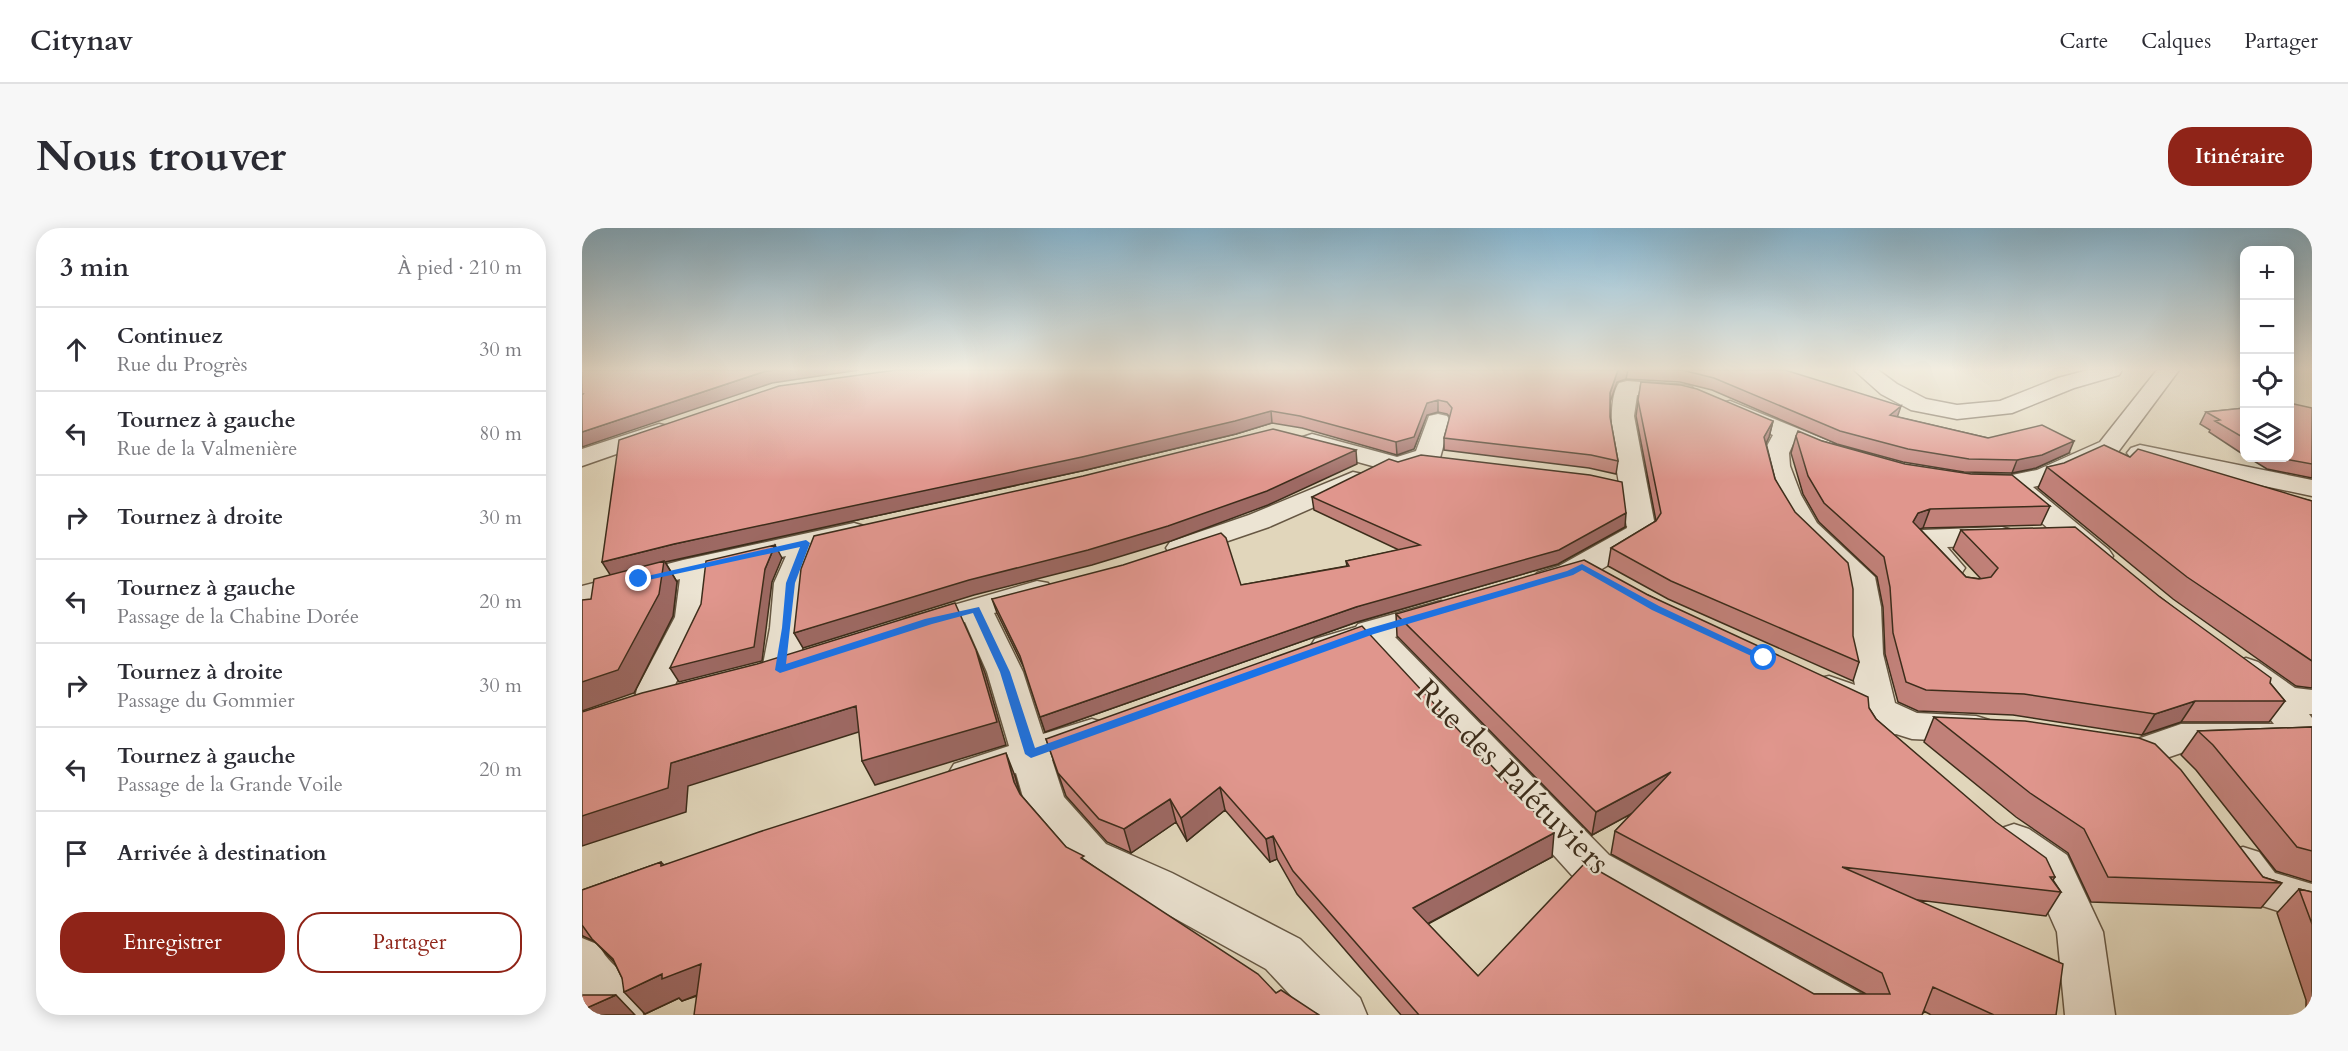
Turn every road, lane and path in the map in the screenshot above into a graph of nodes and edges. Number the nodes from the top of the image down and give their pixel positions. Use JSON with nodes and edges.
{"nodes":[{"id":1,"x":1622,"y":407,"type":"edge"},
{"id":2,"x":1726,"y":407,"type":"edge"},
{"id":3,"x":1928,"y":407,"type":"edge"},
{"id":4,"x":2007,"y":407,"type":"edge"},
{"id":5,"x":2139,"y":407,"type":"edge"},
{"id":6,"x":1438,"y":422,"type":"dead end"},
{"id":7,"x":680,"y":423,"type":"edge"},
{"id":8,"x":1286,"y":434,"type":"edge"},
{"id":9,"x":1791,"y":434,"type":"junction"},
{"id":10,"x":2109,"y":447,"type":"junction"},
{"id":11,"x":582,"y":458,"type":"edge"},
{"id":12,"x":1427,"y":458,"type":"junction"},
{"id":13,"x":1385,"y":462,"type":"junction"},
{"id":14,"x":1456,"y":462,"type":"edge"},
{"id":15,"x":1869,"y":463,"type":"edge"},
{"id":16,"x":1942,"y":478,"type":"edge"},
{"id":17,"x":2012,"y":483,"type":"junction"},
{"id":18,"x":2312,"y":488,"type":"edge"},
{"id":19,"x":880,"y":526,"type":"edge"},
{"id":20,"x":2073,"y":536,"type":"junction"},
{"id":21,"x":806,"y":543,"type":"junction"},
{"id":22,"x":1149,"y":559,"type":"edge"},
{"id":23,"x":697,"y":566,"type":"junction"},
{"id":24,"x":1582,"y":566,"type":"junction"},
{"id":25,"x":2117,"y":572,"type":"edge"},
{"id":26,"x":1064,"y":583,"type":"edge"},
{"id":27,"x":1619,"y":587,"type":"edge"},
{"id":28,"x":1971,"y":588,"type":"edge"},
{"id":29,"x":1515,"y":589,"type":"edge"},
{"id":30,"x":582,"y":596,"type":"edge"},
{"id":31,"x":1470,"y":602,"type":"edge"},
{"id":32,"x":976,"y":609,"type":"junction"},
{"id":33,"x":1370,"y":632,"type":"junction"},
{"id":34,"x":886,"y":636,"type":"edge"},
{"id":35,"x":1305,"y":655,"type":"edge"},
{"id":36,"x":2225,"y":655,"type":"edge"},
{"id":37,"x":812,"y":660,"type":"edge"},
{"id":38,"x":1796,"y":673,"type":"edge"},
{"id":39,"x":683,"y":696,"type":"edge"},
{"id":40,"x":2296,"y":698,"type":"edge"},
{"id":41,"x":1881,"y":712,"type":"junction"},
{"id":42,"x":1119,"y":722,"type":"edge"},
{"id":43,"x":2013,"y":730,"type":"edge"},
{"id":44,"x":2105,"y":744,"type":"edge"},
{"id":45,"x":2143,"y":752,"type":"junction"},
{"id":46,"x":1031,"y":754,"type":"junction"},
{"id":47,"x":1920,"y":763,"type":"edge"},
{"id":48,"x":2174,"y":775,"type":"edge"},
{"id":49,"x":938,"y":784,"type":"edge"},
{"id":50,"x":1991,"y":823,"type":"edge"},
{"id":51,"x":2223,"y":839,"type":"edge"},
{"id":52,"x":2312,"y":903,"type":"edge"},
{"id":53,"x":582,"y":960,"type":"edge"},
{"id":54,"x":618,"y":1015,"type":"edge"},
{"id":55,"x":1342,"y":1015,"type":"edge"},
{"id":56,"x":1851,"y":1015,"type":"edge"},
{"id":57,"x":2090,"y":1015,"type":"edge"}],
"edges":[{"from":1,"to":24,"type":"street"},
{"from":2,"to":9,"type":"street"},
{"from":3,"to":4,"type":"street"},
{"from":5,"to":10,"type":"street"},
{"from":6,"to":12,"type":"street"},
{"from":7,"to":11,"type":"street"},
{"from":8,"to":13,"type":"street"},
{"from":9,"to":15,"type":"street"},
{"from":9,"to":41,"type":"street"},
{"from":10,"to":17,"type":"street"},
{"from":10,"to":18,"type":"street"},
{"from":12,"to":13,"type":"street"},
{"from":12,"to":14,"type":"street"},
{"from":13,"to":22,"type":"street"},
{"from":16,"to":17,"type":"street"},
{"from":17,"to":20,"type":"street"},
{"from":19,"to":21,"type":"street"},
{"from":20,"to":25,"type":"street"},
{"from":20,"to":28,"type":"street"},
{"from":21,"to":23,"type":"street"},
{"from":21,"to":37,"type":"street"},
{"from":23,"to":30,"type":"street"},
{"from":23,"to":39,"type":"street"},
{"from":24,"to":27,"type":"street"},
{"from":24,"to":29,"type":"street"},
{"from":26,"to":32,"type":"street"},
{"from":31,"to":33,"type":"street"},
{"from":32,"to":34,"type":"street"},
{"from":32,"to":46,"type":"street"},
{"from":33,"to":35,"type":"street"},
{"from":33,"to":56,"type":"street","name":"Rue des Palétuviers"},
{"from":36,"to":40,"type":"street"},
{"from":38,"to":41,"type":"street"},
{"from":40,"to":45,"type":"street"},
{"from":41,"to":43,"type":"street"},
{"from":41,"to":47,"type":"street"},
{"from":42,"to":46,"type":"street"},
{"from":44,"to":45,"type":"street"},
{"from":45,"to":48,"type":"street"},
{"from":46,"to":49,"type":"street"},
{"from":46,"to":55,"type":"street"},
{"from":50,"to":57,"type":"street"},
{"from":51,"to":52,"type":"street"},
{"from":53,"to":54,"type":"street"}]}
